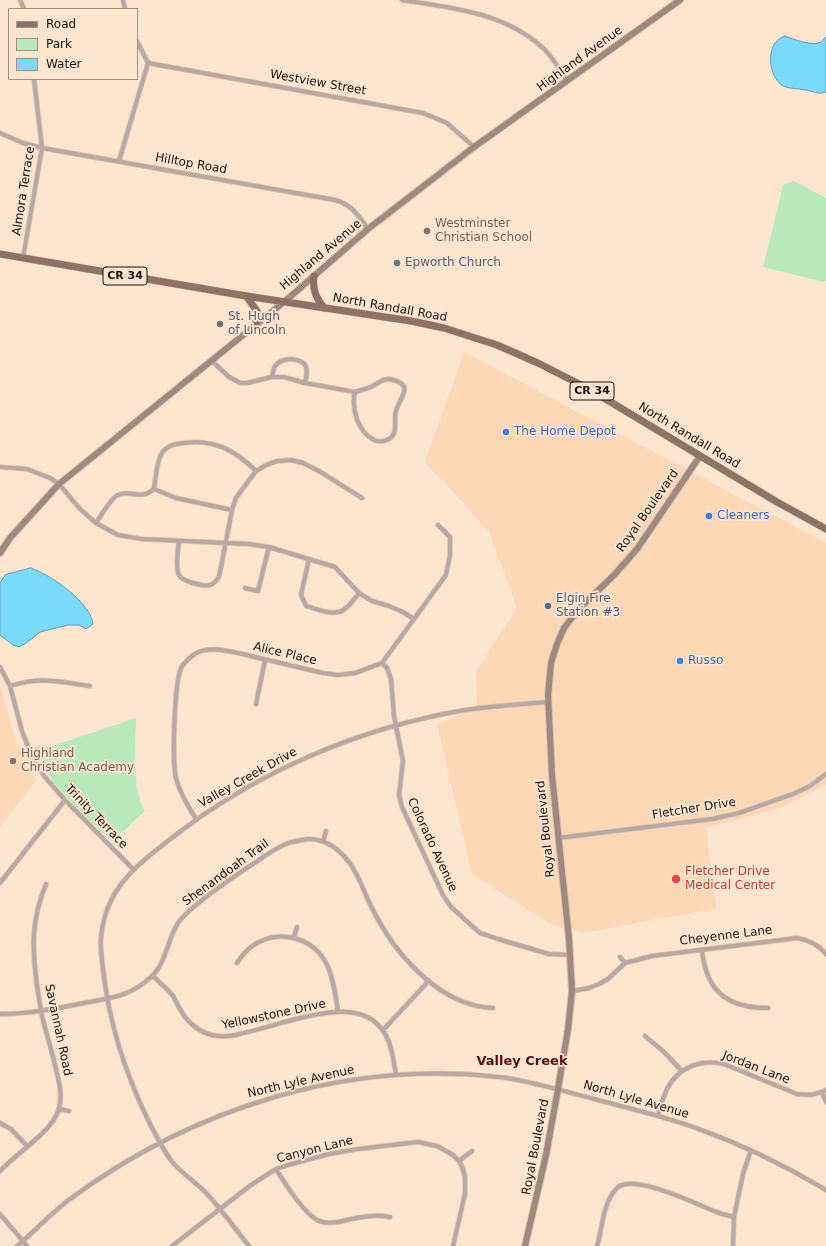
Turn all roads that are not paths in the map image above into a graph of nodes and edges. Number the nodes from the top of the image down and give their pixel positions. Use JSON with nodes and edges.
{"nodes":[{"id":1,"x":402,"y":0,"type":"edge"},
{"id":2,"x":680,"y":0,"type":"edge"},
{"id":3,"x":138,"y":44,"type":"edge"},
{"id":4,"x":148,"y":63,"type":"junction"},
{"id":5,"x":34,"y":80,"type":"edge"},
{"id":6,"x":568,"y":81,"type":"junction"},
{"id":7,"x":0,"y":133,"type":"edge"},
{"id":8,"x":474,"y":147,"type":"junction"},
{"id":9,"x":42,"y":148,"type":"junction"},
{"id":10,"x":119,"y":161,"type":"junction"},
{"id":11,"x":368,"y":229,"type":"junction"},
{"id":12,"x":0,"y":254,"type":"edge"},
{"id":13,"x":24,"y":258,"type":"junction"},
{"id":14,"x":314,"y":276,"type":"junction"},
{"id":15,"x":246,"y":296,"type":"junction"},
{"id":16,"x":284,"y":302,"type":"junction"},
{"id":17,"x":324,"y":308,"type":"junction"},
{"id":18,"x":256,"y":325,"type":"junction"},
{"id":19,"x":212,"y":361,"type":"junction"},
{"id":20,"x":272,"y":377,"type":"junction"},
{"id":21,"x":305,"y":383,"type":"junction"},
{"id":22,"x":355,"y":392,"type":"junction"},
{"id":23,"x":700,"y":456,"type":"junction"},
{"id":24,"x":0,"y":467,"type":"edge"},
{"id":25,"x":256,"y":471,"type":"junction"},
{"id":26,"x":59,"y":484,"type":"junction"},
{"id":27,"x":154,"y":489,"type":"junction"},
{"id":28,"x":362,"y":498,"type":"dead end"},
{"id":29,"x":232,"y":510,"type":"junction"},
{"id":30,"x":96,"y":523,"type":"junction"},
{"id":31,"x":438,"y":525,"type":"dead end"},
{"id":32,"x":826,"y":529,"type":"edge"},
{"id":33,"x":178,"y":541,"type":"junction"},
{"id":34,"x":226,"y":543,"type":"junction"},
{"id":35,"x":269,"y":547,"type":"junction"},
{"id":36,"x":0,"y":553,"type":"edge"},
{"id":37,"x":309,"y":559,"type":"junction"},
{"id":38,"x":245,"y":588,"type":"dead end"},
{"id":39,"x":359,"y":593,"type":"junction"},
{"id":40,"x":414,"y":619,"type":"junction"},
{"id":41,"x":265,"y":660,"type":"junction"},
{"id":42,"x":382,"y":663,"type":"junction"},
{"id":43,"x":0,"y":667,"type":"edge"},
{"id":44,"x":10,"y":686,"type":"junction"},
{"id":45,"x":90,"y":686,"type":"dead end"},
{"id":46,"x":549,"y":702,"type":"junction"},
{"id":47,"x":256,"y":704,"type":"dead end"},
{"id":48,"x":396,"y":726,"type":"junction"},
{"id":49,"x":826,"y":774,"type":"edge"},
{"id":50,"x":65,"y":800,"type":"junction"},
{"id":51,"x":196,"y":819,"type":"junction"},
{"id":52,"x":326,"y":831,"type":"dead end"},
{"id":53,"x":558,"y":838,"type":"junction"},
{"id":54,"x":323,"y":841,"type":"junction"},
{"id":55,"x":133,"y":870,"type":"junction"},
{"id":56,"x":0,"y":883,"type":"edge"},
{"id":57,"x":46,"y":884,"type":"dead end"},
{"id":58,"x":297,"y":927,"type":"dead end"},
{"id":59,"x":294,"y":937,"type":"junction"},
{"id":60,"x":702,"y":950,"type":"junction"},
{"id":61,"x":826,"y":954,"type":"edge"},
{"id":62,"x":570,"y":955,"type":"junction"},
{"id":63,"x":620,"y":957,"type":"dead end"},
{"id":64,"x":237,"y":963,"type":"dead end"},
{"id":65,"x":624,"y":963,"type":"junction"},
{"id":66,"x":152,"y":976,"type":"junction"},
{"id":67,"x":428,"y":980,"type":"junction"},
{"id":68,"x":572,"y":990,"type":"junction"},
{"id":69,"x":107,"y":998,"type":"junction"},
{"id":70,"x":493,"y":1008,"type":"dead end"},
{"id":71,"x":768,"y":1008,"type":"dead end"},
{"id":72,"x":41,"y":1011,"type":"junction"},
{"id":73,"x":338,"y":1012,"type":"junction"},
{"id":74,"x":0,"y":1014,"type":"edge"},
{"id":75,"x":383,"y":1030,"type":"junction"},
{"id":76,"x":645,"y":1036,"type":"dead end"},
{"id":77,"x":682,"y":1071,"type":"junction"},
{"id":78,"x":396,"y":1074,"type":"junction"},
{"id":79,"x":558,"y":1089,"type":"junction"},
{"id":80,"x":826,"y":1090,"type":"edge"},
{"id":81,"x":822,"y":1092,"type":"junction"},
{"id":82,"x":826,"y":1102,"type":"edge"},
{"id":83,"x":59,"y":1109,"type":"junction"},
{"id":84,"x":69,"y":1111,"type":"dead end"},
{"id":85,"x":658,"y":1116,"type":"junction"},
{"id":86,"x":0,"y":1123,"type":"edge"},
{"id":87,"x":160,"y":1143,"type":"junction"},
{"id":88,"x":27,"y":1146,"type":"junction"},
{"id":89,"x":751,"y":1150,"type":"junction"},
{"id":90,"x":472,"y":1151,"type":"dead end"},
{"id":91,"x":459,"y":1161,"type":"junction"},
{"id":92,"x":276,"y":1169,"type":"junction"},
{"id":93,"x":0,"y":1171,"type":"edge"},
{"id":94,"x":826,"y":1190,"type":"edge"},
{"id":95,"x":219,"y":1210,"type":"junction"},
{"id":96,"x":0,"y":1214,"type":"edge"},
{"id":97,"x":390,"y":1216,"type":"dead end"},
{"id":98,"x":734,"y":1217,"type":"junction"},
{"id":99,"x":23,"y":1241,"type":"junction"},
{"id":100,"x":17,"y":1246,"type":"edge"},
{"id":101,"x":27,"y":1246,"type":"edge"},
{"id":102,"x":172,"y":1246,"type":"edge"},
{"id":103,"x":249,"y":1246,"type":"edge"},
{"id":104,"x":453,"y":1246,"type":"edge"},
{"id":105,"x":525,"y":1246,"type":"edge"},
{"id":106,"x":597,"y":1246,"type":"edge"},
{"id":107,"x":733,"y":1246,"type":"edge"}],
"edges":[{"from":1,"to":6,"type":"street"},
{"from":2,"to":6,"type":"main road","name":"Highland Avenue"},
{"from":3,"to":4,"type":"street"},
{"from":4,"to":8,"type":"street","name":"Westview Street"},
{"from":4,"to":10,"type":"street"},
{"from":5,"to":9,"type":"street","name":"Almora Terrace"},
{"from":6,"to":8,"type":"main road","name":"Highland Avenue"},
{"from":7,"to":9,"type":"street","name":"Hilltop Road"},
{"from":8,"to":11,"type":"main road","name":"Highland Avenue"},
{"from":9,"to":10,"type":"street","name":"Hilltop Road"},
{"from":9,"to":13,"type":"street","name":"Almora Terrace"},
{"from":10,"to":11,"type":"street","name":"Hilltop Road"},
{"from":11,"to":14,"type":"main road","name":"Highland Avenue"},
{"from":12,"to":13,"type":"main road","name":"North Randall Road","number":"CR 34"},
{"from":13,"to":15,"type":"main road","name":"North Randall Road","number":"CR 34"},
{"from":14,"to":16,"type":"main road","name":"Highland Avenue"},
{"from":14,"to":17,"type":"main road"},
{"from":15,"to":16,"type":"main road","name":"North Randall Road","number":"CR 34"},
{"from":15,"to":18,"type":"main road"},
{"from":16,"to":17,"type":"main road","name":"North Randall Road","number":"CR 34"},
{"from":16,"to":18,"type":"main road","name":"Highland Avenue"},
{"from":17,"to":23,"type":"main road","name":"North Randall Road","number":"CR 34"},
{"from":18,"to":19,"type":"main road","name":"Highland Avenue"},
{"from":19,"to":20,"type":"street"},
{"from":19,"to":26,"type":"main road","name":"Highland Avenue"},
{"from":20,"to":21,"type":"street"},
{"from":20,"to":21,"type":"street"},
{"from":21,"to":22,"type":"street"},
{"from":22,"to":22,"type":"street"},
{"from":23,"to":32,"type":"main road","name":"North Randall Road","number":"CR 34"},
{"from":23,"to":46,"type":"main road","name":"Royal Boulevard"},
{"from":24,"to":26,"type":"street"},
{"from":25,"to":27,"type":"street"},
{"from":25,"to":28,"type":"street"},
{"from":25,"to":29,"type":"street"},
{"from":26,"to":30,"type":"street"},
{"from":26,"to":36,"type":"main road","name":"Highland Avenue"},
{"from":27,"to":29,"type":"street"},
{"from":27,"to":30,"type":"street"},
{"from":29,"to":34,"type":"street"},
{"from":30,"to":33,"type":"street"},
{"from":31,"to":40,"type":"street"},
{"from":33,"to":34,"type":"street"},
{"from":33,"to":34,"type":"street"},
{"from":34,"to":35,"type":"street"},
{"from":35,"to":37,"type":"street"},
{"from":35,"to":38,"type":"street"},
{"from":37,"to":39,"type":"street"},
{"from":37,"to":39,"type":"street"},
{"from":39,"to":40,"type":"street"},
{"from":40,"to":42,"type":"street"},
{"from":41,"to":42,"type":"street","name":"Alice Place"},
{"from":41,"to":47,"type":"street"},
{"from":41,"to":51,"type":"street","name":"Alice Place"},
{"from":42,"to":48,"type":"street","name":"Colorado Avenue"},
{"from":43,"to":44,"type":"street","name":"Trinity Terrace"},
{"from":44,"to":45,"type":"street"},
{"from":44,"to":50,"type":"street","name":"Trinity Terrace"},
{"from":46,"to":48,"type":"street","name":"Valley Creek Drive"},
{"from":46,"to":53,"type":"main road","name":"Royal Boulevard"},
{"from":48,"to":51,"type":"street","name":"Valley Creek Drive"},
{"from":48,"to":62,"type":"street","name":"Colorado Avenue"},
{"from":49,"to":53,"type":"street","name":"Fletcher Drive"},
{"from":50,"to":55,"type":"street","name":"Trinity Terrace"},
{"from":50,"to":56,"type":"street"},
{"from":51,"to":55,"type":"street","name":"Valley Creek Drive"},
{"from":52,"to":54,"type":"street"},
{"from":53,"to":62,"type":"main road","name":"Royal Boulevard"},
{"from":54,"to":66,"type":"street","name":"Shenandoah Trail"},
{"from":54,"to":67,"type":"street"},
{"from":55,"to":69,"type":"street","name":"Valley Creek Drive"},
{"from":57,"to":72,"type":"street","name":"Savannah Road"},
{"from":58,"to":59,"type":"street"},
{"from":59,"to":64,"type":"street"},
{"from":59,"to":73,"type":"street"},
{"from":60,"to":61,"type":"street","name":"Cheyenne Lane"},
{"from":60,"to":65,"type":"street","name":"Cheyenne Lane"},
{"from":60,"to":71,"type":"street"},
{"from":62,"to":68,"type":"main road","name":"Royal Boulevard"},
{"from":63,"to":65,"type":"street"},
{"from":65,"to":68,"type":"street"},
{"from":66,"to":69,"type":"street","name":"Shenandoah Trail"},
{"from":66,"to":73,"type":"street","name":"Yellowstone Drive"},
{"from":67,"to":70,"type":"street"},
{"from":67,"to":75,"type":"street"},
{"from":68,"to":79,"type":"main road","name":"Royal Boulevard"},
{"from":69,"to":72,"type":"street","name":"Shenandoah Trail"},
{"from":69,"to":87,"type":"street","name":"Valley Creek Drive"},
{"from":72,"to":74,"type":"street","name":"Shenandoah Trail"},
{"from":72,"to":83,"type":"street","name":"Savannah Road"},
{"from":73,"to":75,"type":"street","name":"Yellowstone Drive"},
{"from":75,"to":78,"type":"street"},
{"from":76,"to":77,"type":"street"},
{"from":77,"to":81,"type":"street","name":"Jordan Lane"},
{"from":77,"to":85,"type":"street","name":"Jordan Lane"},
{"from":78,"to":79,"type":"street","name":"North Lyle Avenue"},
{"from":78,"to":87,"type":"street","name":"North Lyle Avenue"},
{"from":79,"to":85,"type":"street","name":"North Lyle Avenue"},
{"from":79,"to":105,"type":"main road","name":"Royal Boulevard"},
{"from":80,"to":81,"type":"street","name":"Jordan Lane"},
{"from":81,"to":82,"type":"street"},
{"from":83,"to":84,"type":"street"},
{"from":83,"to":88,"type":"street","name":"Savannah Road"},
{"from":85,"to":89,"type":"street","name":"North Lyle Avenue"},
{"from":86,"to":88,"type":"street"},
{"from":87,"to":95,"type":"street","name":"Valley Creek Drive"},
{"from":87,"to":99,"type":"street","name":"North Lyle Avenue"},
{"from":88,"to":93,"type":"street","name":"Savannah Road"},
{"from":89,"to":94,"type":"street","name":"North Lyle Avenue"},
{"from":89,"to":98,"type":"street"},
{"from":90,"to":91,"type":"street"},
{"from":91,"to":92,"type":"street","name":"Canyon Lane"},
{"from":91,"to":104,"type":"street"},
{"from":92,"to":95,"type":"street","name":"Canyon Lane"},
{"from":92,"to":97,"type":"street"},
{"from":95,"to":102,"type":"street","name":"Canyon Lane"},
{"from":95,"to":103,"type":"street","name":"Valley Creek Drive"},
{"from":96,"to":99,"type":"street"},
{"from":98,"to":106,"type":"street"},
{"from":98,"to":107,"type":"street"},
{"from":99,"to":100,"type":"street","name":"North Lyle Avenue"},
{"from":99,"to":101,"type":"street"}]}
